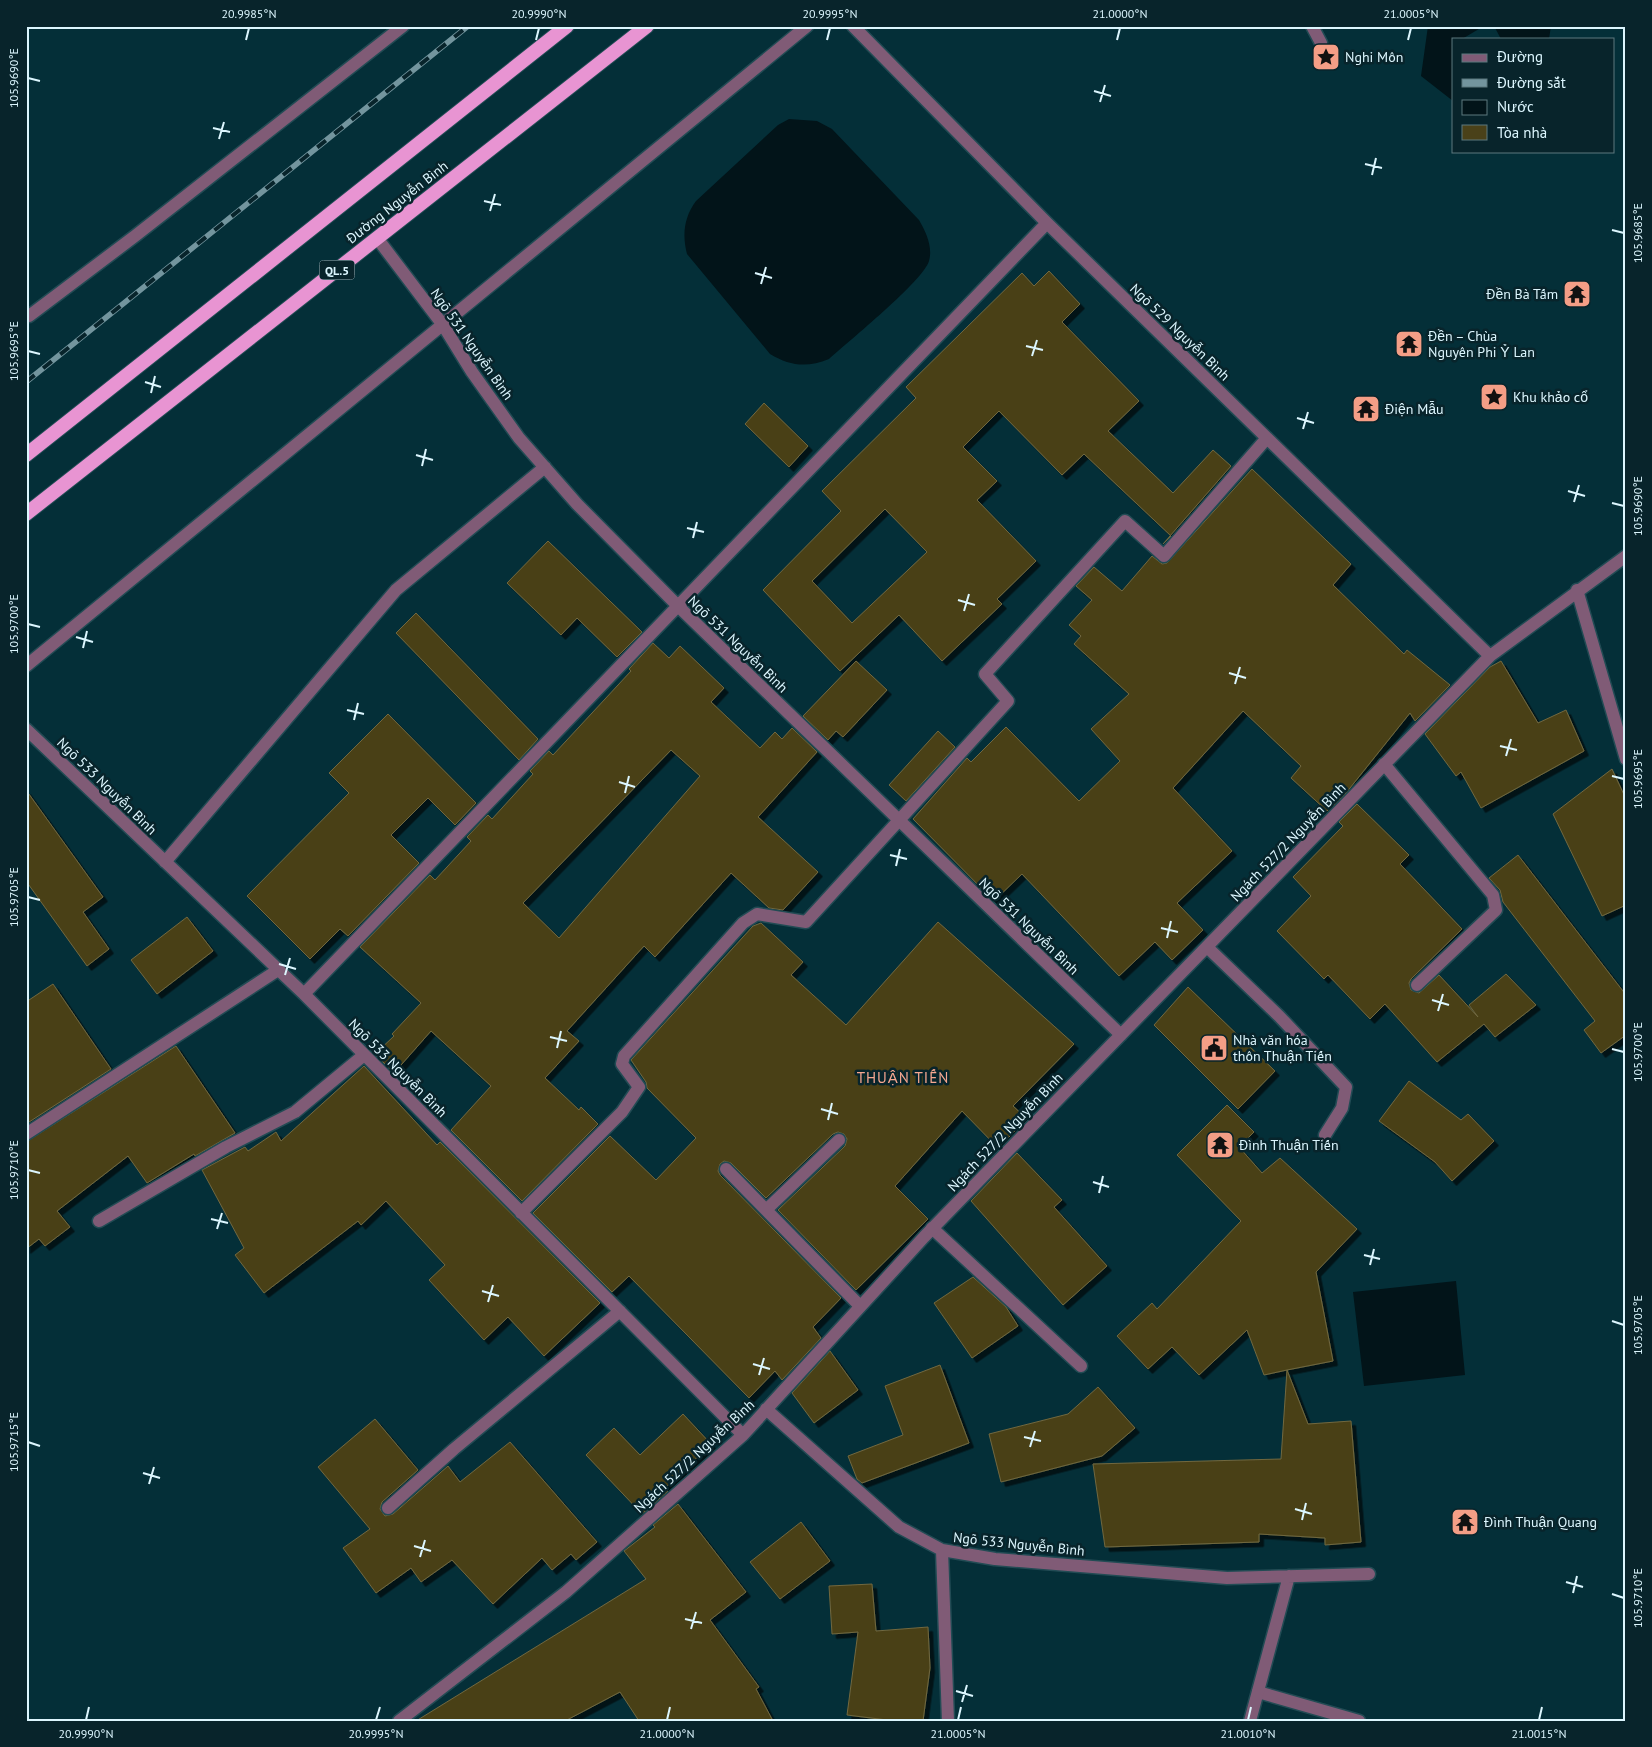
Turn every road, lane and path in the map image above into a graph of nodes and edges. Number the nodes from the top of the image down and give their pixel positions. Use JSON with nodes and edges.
{"nodes":[{"id":1,"x":403,"y":26,"type":"edge"},
{"id":2,"x":567,"y":26,"type":"edge"},
{"id":3,"x":647,"y":26,"type":"edge"},
{"id":4,"x":807,"y":26,"type":"edge"},
{"id":5,"x":853,"y":26,"type":"edge"},
{"id":6,"x":1312,"y":26,"type":"edge"},
{"id":7,"x":1321,"y":43,"type":"dead end"},
{"id":8,"x":1047,"y":223,"type":"junction"},
{"id":9,"x":377,"y":238,"type":"junction"},
{"id":10,"x":28,"y":316,"type":"dead end"},
{"id":11,"x":443,"y":325,"type":"junction"},
{"id":12,"x":1267,"y":438,"type":"junction"},
{"id":13,"x":26,"y":455,"type":"edge"},
{"id":14,"x":545,"y":467,"type":"junction"},
{"id":15,"x":26,"y":514,"type":"edge"},
{"id":16,"x":1626,"y":556,"type":"edge"},
{"id":17,"x":1578,"y":590,"type":"junction"},
{"id":18,"x":678,"y":606,"type":"junction"},
{"id":19,"x":1490,"y":656,"type":"junction"},
{"id":20,"x":26,"y":666,"type":"edge"},
{"id":21,"x":26,"y":729,"type":"edge"},
{"id":22,"x":1626,"y":759,"type":"edge"},
{"id":23,"x":1384,"y":764,"type":"junction"},
{"id":24,"x":899,"y":821,"type":"junction"},
{"id":25,"x":165,"y":862,"type":"junction"},
{"id":26,"x":1207,"y":946,"type":"junction"},
{"id":27,"x":278,"y":970,"type":"junction"},
{"id":28,"x":1417,"y":985,"type":"dead end"},
{"id":29,"x":304,"y":994,"type":"junction"},
{"id":30,"x":1121,"y":1035,"type":"junction"},
{"id":31,"x":364,"y":1055,"type":"junction"},
{"id":32,"x":26,"y":1134,"type":"edge"},
{"id":33,"x":1324,"y":1135,"type":"dead end"},
{"id":34,"x":838,"y":1140,"type":"dead end"},
{"id":35,"x":726,"y":1169,"type":"dead end"},
{"id":36,"x":766,"y":1209,"type":"junction"},
{"id":37,"x":522,"y":1213,"type":"junction"},
{"id":38,"x":99,"y":1220,"type":"dead end"},
{"id":39,"x":932,"y":1228,"type":"junction"},
{"id":40,"x":860,"y":1306,"type":"junction"},
{"id":41,"x":620,"y":1312,"type":"junction"},
{"id":42,"x":1081,"y":1366,"type":"dead end"},
{"id":43,"x":766,"y":1409,"type":"junction"},
{"id":44,"x":743,"y":1435,"type":"junction"},
{"id":45,"x":388,"y":1508,"type":"dead end"},
{"id":46,"x":942,"y":1550,"type":"junction"},
{"id":47,"x":1369,"y":1574,"type":"dead end"},
{"id":48,"x":1289,"y":1576,"type":"junction"},
{"id":49,"x":1258,"y":1692,"type":"junction"},
{"id":50,"x":399,"y":1721,"type":"edge"},
{"id":51,"x":948,"y":1721,"type":"edge"},
{"id":52,"x":1250,"y":1721,"type":"edge"},
{"id":53,"x":1359,"y":1721,"type":"edge"}],
"edges":[{"from":1,"to":10,"type":"street"},
{"from":2,"to":13,"type":"highway"},
{"from":3,"to":9,"type":"highway","name":"Đường Nguyễn Bình","number":"QL.5"},
{"from":4,"to":11,"type":"street"},
{"from":5,"to":8,"type":"street","name":"Ngõ 529 Nguyễn Bình"},
{"from":6,"to":7,"type":"street"},
{"from":8,"to":12,"type":"street","name":"Ngõ 529 Nguyễn Bình"},
{"from":8,"to":18,"type":"street"},
{"from":9,"to":11,"type":"street","name":"Ngõ 531 Nguyễn Bình"},
{"from":9,"to":15,"type":"highway","name":"Đường Nguyễn Bình","number":"QL.5"},
{"from":11,"to":14,"type":"street","name":"Ngõ 531 Nguyễn Bình"},
{"from":11,"to":20,"type":"street"},
{"from":12,"to":19,"type":"street","name":"Ngõ 529 Nguyễn Bình"},
{"from":12,"to":24,"type":"street"},
{"from":14,"to":18,"type":"street","name":"Ngõ 531 Nguyễn Bình"},
{"from":14,"to":25,"type":"street"},
{"from":16,"to":17,"type":"street","name":"Ngách 527/2 Nguyễn Bình"},
{"from":17,"to":19,"type":"street","name":"Ngách 527/2 Nguyễn Bình"},
{"from":17,"to":22,"type":"street"},
{"from":18,"to":24,"type":"street","name":"Ngõ 531 Nguyễn Bình"},
{"from":18,"to":29,"type":"street"},
{"from":19,"to":23,"type":"street","name":"Ngách 527/2 Nguyễn Bình"},
{"from":21,"to":25,"type":"street","name":"Ngõ 533 Nguyễn Bình"},
{"from":23,"to":26,"type":"street","name":"Ngách 527/2 Nguyễn Bình"},
{"from":23,"to":28,"type":"street"},
{"from":24,"to":30,"type":"street","name":"Ngõ 531 Nguyễn Bình"},
{"from":24,"to":37,"type":"street"},
{"from":25,"to":27,"type":"street","name":"Ngõ 533 Nguyễn Bình"},
{"from":26,"to":30,"type":"street","name":"Ngách 527/2 Nguyễn Bình"},
{"from":26,"to":33,"type":"street"},
{"from":27,"to":29,"type":"street","name":"Ngõ 533 Nguyễn Bình"},
{"from":27,"to":32,"type":"street"},
{"from":29,"to":31,"type":"street","name":"Ngõ 533 Nguyễn Bình"},
{"from":30,"to":39,"type":"street","name":"Ngách 527/2 Nguyễn Bình"},
{"from":31,"to":37,"type":"street","name":"Ngõ 533 Nguyễn Bình"},
{"from":31,"to":38,"type":"street"},
{"from":34,"to":36,"type":"street"},
{"from":35,"to":36,"type":"street"},
{"from":36,"to":40,"type":"street"},
{"from":37,"to":41,"type":"street","name":"Ngõ 533 Nguyễn Bình"},
{"from":39,"to":40,"type":"street","name":"Ngách 527/2 Nguyễn Bình"},
{"from":39,"to":42,"type":"street"},
{"from":40,"to":43,"type":"street","name":"Ngách 527/2 Nguyễn Bình"},
{"from":41,"to":44,"type":"street","name":"Ngõ 533 Nguyễn Bình"},
{"from":41,"to":45,"type":"street"},
{"from":43,"to":44,"type":"street","name":"Ngách 527/2 Nguyễn Bình"},
{"from":43,"to":46,"type":"street","name":"Ngõ 533 Nguyễn Bình"},
{"from":44,"to":50,"type":"street","name":"Ngách 527/2 Nguyễn Bình"},
{"from":46,"to":48,"type":"street","name":"Ngõ 533 Nguyễn Bình"},
{"from":46,"to":51,"type":"street"},
{"from":47,"to":48,"type":"street","name":"Ngõ 533 Nguyễn Bình"},
{"from":48,"to":49,"type":"street"},
{"from":49,"to":52,"type":"street"},
{"from":49,"to":53,"type":"street"}]}
